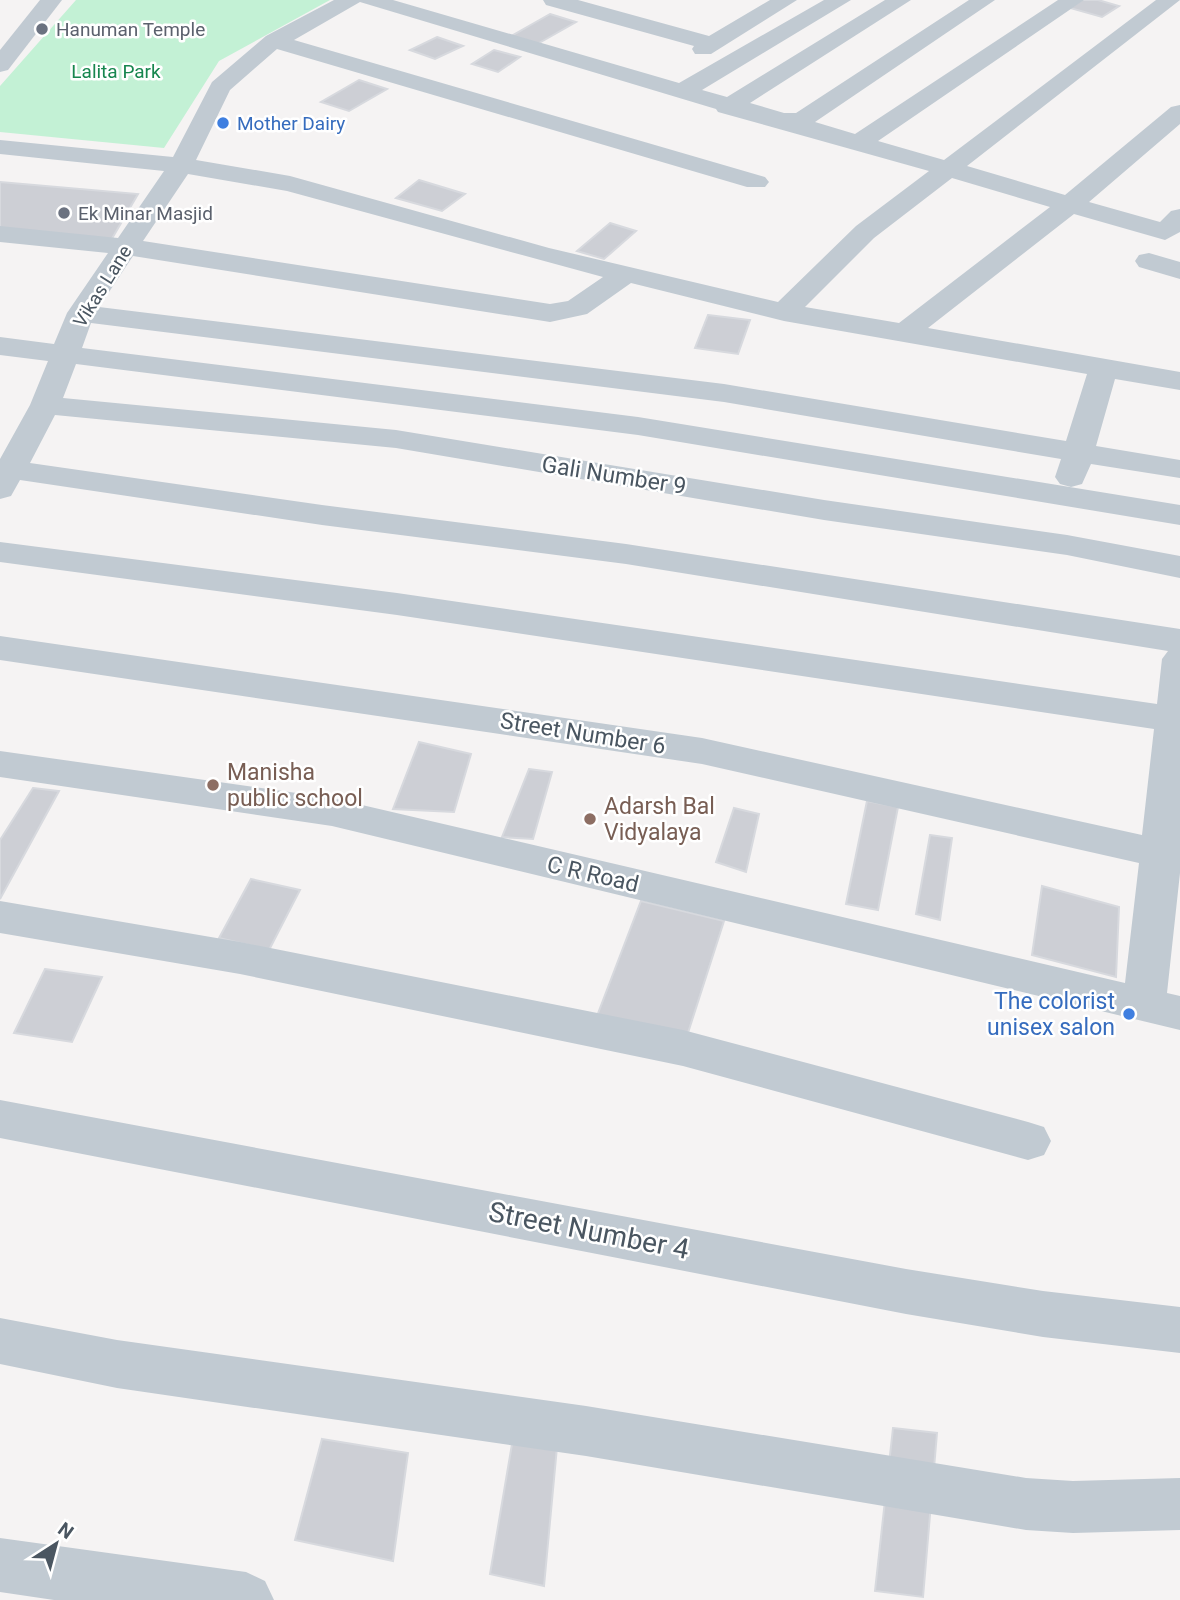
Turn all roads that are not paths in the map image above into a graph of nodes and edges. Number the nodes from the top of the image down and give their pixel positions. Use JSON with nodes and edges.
{"nodes":[{"id":1,"x":51,"y":0,"type":"edge"},
{"id":2,"x":350,"y":0,"type":"edge"},
{"id":3,"x":369,"y":0,"type":"edge"},
{"id":4,"x":554,"y":0,"type":"edge"},
{"id":5,"x":840,"y":0,"type":"edge"},
{"id":6,"x":900,"y":0,"type":"edge"},
{"id":7,"x":984,"y":0,"type":"edge"},
{"id":8,"x":1073,"y":0,"type":"edge"},
{"id":9,"x":1171,"y":0,"type":"edge"},
{"id":10,"x":744,"y":4,"type":"dead end"},
{"id":11,"x":777,"y":5,"type":"edge"},
{"id":12,"x":274,"y":41,"type":"junction"},
{"id":13,"x":712,"y":44,"type":"junction"},
{"id":14,"x":0,"y":65,"type":"edge"},
{"id":15,"x":648,"y":82,"type":"junction"},
{"id":16,"x":681,"y":92,"type":"junction"},
{"id":17,"x":727,"y":107,"type":"junction"},
{"id":18,"x":1180,"y":111,"type":"edge"},
{"id":19,"x":777,"y":121,"type":"junction"},
{"id":20,"x":858,"y":143,"type":"junction"},
{"id":21,"x":0,"y":147,"type":"edge"},
{"id":22,"x":181,"y":165,"type":"junction"},
{"id":23,"x":945,"y":168,"type":"junction"},
{"id":24,"x":756,"y":181,"type":"dead end"},
{"id":25,"x":1070,"y":204,"type":"junction"},
{"id":26,"x":1180,"y":217,"type":"edge"},
{"id":27,"x":0,"y":234,"type":"edge"},
{"id":28,"x":126,"y":247,"type":"junction"},
{"id":29,"x":1149,"y":261,"type":"dead end"},
{"id":30,"x":1180,"y":271,"type":"edge"},
{"id":31,"x":626,"y":274,"type":"junction"},
{"id":32,"x":784,"y":312,"type":"junction"},
{"id":33,"x":80,"y":313,"type":"junction"},
{"id":34,"x":906,"y":332,"type":"junction"},
{"id":35,"x":0,"y":346,"type":"edge"},
{"id":36,"x":65,"y":353,"type":"junction"},
{"id":37,"x":1104,"y":368,"type":"junction"},
{"id":38,"x":1180,"y":381,"type":"edge"},
{"id":39,"x":45,"y":405,"type":"junction"},
{"id":40,"x":1078,"y":451,"type":"junction"},
{"id":41,"x":1180,"y":469,"type":"edge"},
{"id":42,"x":5,"y":475,"type":"edge"},
{"id":43,"x":1066,"y":496,"type":"junction"},
{"id":44,"x":1180,"y":514,"type":"edge"},
{"id":45,"x":1067,"y":545,"type":"junction"},
{"id":46,"x":0,"y":552,"type":"edge"},
{"id":47,"x":1180,"y":567,"type":"edge"},
{"id":48,"x":1180,"y":641,"type":"edge"},
{"id":49,"x":0,"y":648,"type":"edge"},
{"id":50,"x":1180,"y":659,"type":"edge"},
{"id":51,"x":1174,"y":719,"type":"junction"},
{"id":52,"x":0,"y":764,"type":"edge"},
{"id":53,"x":1170,"y":855,"type":"edge"},
{"id":54,"x":0,"y":917,"type":"edge"},
{"id":55,"x":1162,"y":1009,"type":"edge"},
{"id":56,"x":0,"y":1119,"type":"edge"},
{"id":57,"x":1028,"y":1141,"type":"dead end"},
{"id":58,"x":1180,"y":1330,"type":"edge"},
{"id":59,"x":0,"y":1341,"type":"edge"},
{"id":60,"x":1180,"y":1504,"type":"edge"},
{"id":61,"x":0,"y":1565,"type":"edge"},
{"id":62,"x":221,"y":1599,"type":"edge"}],
"edges":[{"from":1,"to":14,"type":"street"},
{"from":2,"to":12,"type":"street","name":"Vikas Lane"},
{"from":3,"to":15,"type":"street"},
{"from":4,"to":13,"type":"street"},
{"from":5,"to":16,"type":"street"},
{"from":6,"to":17,"type":"street"},
{"from":7,"to":19,"type":"street"},
{"from":8,"to":20,"type":"street"},
{"from":9,"to":23,"type":"street"},
{"from":10,"to":11,"type":"street"},
{"from":11,"to":13,"type":"street"},
{"from":12,"to":22,"type":"street","name":"Vikas Lane"},
{"from":12,"to":24,"type":"street"},
{"from":13,"to":15,"type":"street"},
{"from":15,"to":16,"type":"street"},
{"from":16,"to":17,"type":"street"},
{"from":17,"to":19,"type":"street"},
{"from":18,"to":25,"type":"street"},
{"from":19,"to":20,"type":"street"},
{"from":20,"to":23,"type":"street"},
{"from":21,"to":22,"type":"street"},
{"from":22,"to":28,"type":"street","name":"Vikas Lane"},
{"from":22,"to":31,"type":"street"},
{"from":23,"to":25,"type":"street"},
{"from":23,"to":32,"type":"street"},
{"from":25,"to":26,"type":"street"},
{"from":25,"to":34,"type":"street"},
{"from":27,"to":28,"type":"street"},
{"from":28,"to":31,"type":"street"},
{"from":28,"to":33,"type":"street","name":"Vikas Lane"},
{"from":29,"to":30,"type":"street"},
{"from":31,"to":32,"type":"street"},
{"from":32,"to":34,"type":"street"},
{"from":33,"to":36,"type":"street","name":"Vikas Lane"},
{"from":33,"to":40,"type":"street"},
{"from":34,"to":37,"type":"street"},
{"from":35,"to":36,"type":"street"},
{"from":36,"to":39,"type":"street","name":"Vikas Lane"},
{"from":36,"to":43,"type":"street"},
{"from":37,"to":38,"type":"street"},
{"from":37,"to":40,"type":"street"},
{"from":39,"to":42,"type":"street","name":"Vikas Lane"},
{"from":39,"to":45,"type":"street","name":"Gali Number 9"},
{"from":40,"to":41,"type":"street"},
{"from":40,"to":43,"type":"street"},
{"from":42,"to":48,"type":"street"},
{"from":43,"to":44,"type":"street"},
{"from":43,"to":45,"type":"street"},
{"from":45,"to":47,"type":"street","name":"Gali Number 9"},
{"from":46,"to":51,"type":"street"},
{"from":49,"to":53,"type":"street","name":"Street Number 6"},
{"from":50,"to":51,"type":"street"},
{"from":51,"to":53,"type":"street"},
{"from":52,"to":55,"type":"street","name":"C R Road"},
{"from":53,"to":55,"type":"street"},
{"from":54,"to":57,"type":"street"},
{"from":56,"to":58,"type":"street","name":"Street Number 4"},
{"from":59,"to":60,"type":"street"},
{"from":61,"to":62,"type":"street"}]}
